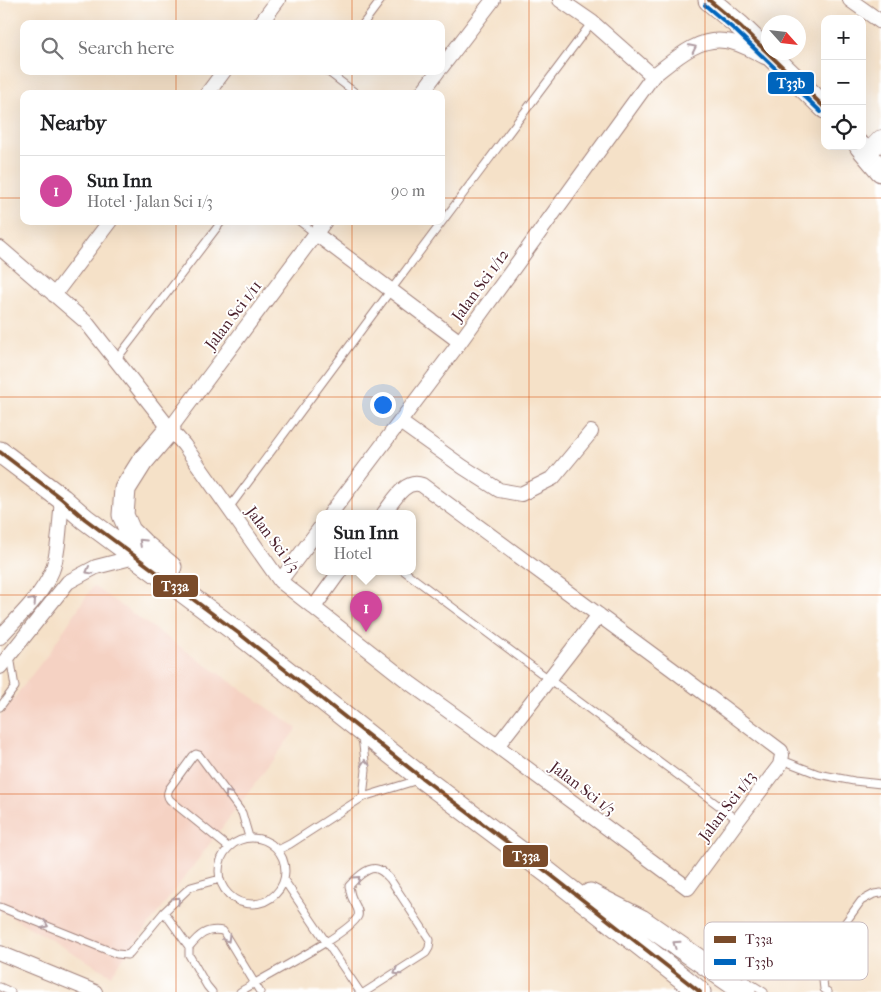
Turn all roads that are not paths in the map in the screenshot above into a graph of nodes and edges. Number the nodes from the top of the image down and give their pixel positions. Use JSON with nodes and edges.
{"nodes":[{"id":1,"x":278,"y":0,"type":"edge"},
{"id":2,"x":380,"y":0,"type":"edge"},
{"id":3,"x":493,"y":0,"type":"edge"},
{"id":4,"x":560,"y":0,"type":"edge"},
{"id":5,"x":710,"y":0,"type":"edge"},
{"id":6,"x":850,"y":0,"type":"edge"},
{"id":7,"x":265,"y":20,"type":"edge"},
{"id":8,"x":366,"y":20,"type":"edge"},
{"id":9,"x":592,"y":22,"type":"junction"},
{"id":10,"x":881,"y":22,"type":"edge"},
{"id":11,"x":445,"y":63,"type":"edge"},
{"id":12,"x":783,"y":66,"type":"junction"},
{"id":13,"x":221,"y":75,"type":"edge"},
{"id":14,"x":332,"y":75,"type":"edge"},
{"id":15,"x":435,"y":75,"type":"edge"},
{"id":16,"x":653,"y":76,"type":"junction"},
{"id":17,"x":210,"y":90,"type":"edge"},
{"id":18,"x":351,"y":90,"type":"edge"},
{"id":19,"x":424,"y":90,"type":"edge"},
{"id":20,"x":822,"y":105,"type":"edge"},
{"id":21,"x":869,"y":146,"type":"edge"},
{"id":22,"x":881,"y":171,"type":"edge"},
{"id":23,"x":445,"y":218,"type":"edge"},
{"id":24,"x":107,"y":225,"type":"edge"},
{"id":25,"x":219,"y":225,"type":"edge"},
{"id":26,"x":304,"y":225,"type":"edge"},
{"id":27,"x":322,"y":225,"type":"edge"},
{"id":28,"x":440,"y":225,"type":"edge"},
{"id":29,"x":316,"y":234,"type":"junction"},
{"id":30,"x":0,"y":248,"type":"edge"},
{"id":31,"x":391,"y":290,"type":"junction"},
{"id":32,"x":54,"y":295,"type":"junction"},
{"id":33,"x":460,"y":342,"type":"junction"},
{"id":34,"x":116,"y":360,"type":"junction"},
{"id":35,"x":400,"y":422,"type":"junction"},
{"id":36,"x":170,"y":429,"type":"junction"},
{"id":37,"x":591,"y":432,"type":"dead end"},
{"id":38,"x":0,"y":452,"type":"edge"},
{"id":39,"x":62,"y":499,"type":"junction"},
{"id":40,"x":229,"y":508,"type":"junction"},
{"id":41,"x":333,"y":510,"type":"edge"},
{"id":42,"x":386,"y":510,"type":"edge"},
{"id":43,"x":316,"y":533,"type":"edge"},
{"id":44,"x":135,"y":557,"type":"junction"},
{"id":45,"x":337,"y":575,"type":"edge"},
{"id":46,"x":409,"y":575,"type":"edge"},
{"id":47,"x":280,"y":581,"type":"junction"},
{"id":48,"x":314,"y":607,"type":"junction"},
{"id":49,"x":599,"y":615,"type":"junction"},
{"id":50,"x":241,"y":635,"type":"junction"},
{"id":51,"x":0,"y":637,"type":"edge"},
{"id":52,"x":10,"y":656,"type":"junction"},
{"id":53,"x":0,"y":667,"type":"edge"},
{"id":54,"x":549,"y":679,"type":"junction"},
{"id":55,"x":0,"y":707,"type":"edge"},
{"id":56,"x":360,"y":730,"type":"junction"},
{"id":57,"x":497,"y":746,"type":"junction"},
{"id":58,"x":782,"y":760,"type":"junction"},
{"id":59,"x":422,"y":778,"type":"junction"},
{"id":60,"x":881,"y":784,"type":"edge"},
{"id":61,"x":363,"y":797,"type":"junction"},
{"id":62,"x":738,"y":820,"type":"junction"},
{"id":63,"x":249,"y":837,"type":"junction"},
{"id":64,"x":228,"y":847,"type":"junction"},
{"id":65,"x":278,"y":850,"type":"junction"},
{"id":66,"x":547,"y":872,"type":"junction"},
{"id":67,"x":220,"y":879,"type":"junction"},
{"id":68,"x":284,"y":880,"type":"junction"},
{"id":69,"x":688,"y":888,"type":"joint"},
{"id":70,"x":881,"y":893,"type":"edge"},
{"id":71,"x":0,"y":907,"type":"edge"},
{"id":72,"x":164,"y":912,"type":"junction"},
{"id":73,"x":846,"y":922,"type":"edge"},
{"id":74,"x":326,"y":942,"type":"junction"},
{"id":75,"x":189,"y":947,"type":"junction"},
{"id":76,"x":0,"y":953,"type":"edge"},
{"id":77,"x":700,"y":960,"type":"junction"},
{"id":78,"x":704,"y":962,"type":"edge"},
{"id":79,"x":704,"y":962,"type":"edge"},
{"id":80,"x":254,"y":983,"type":"junction"},
{"id":81,"x":742,"y":984,"type":"edge"},
{"id":82,"x":0,"y":987,"type":"edge"},
{"id":83,"x":11,"y":992,"type":"edge"},
{"id":84,"x":95,"y":992,"type":"edge"},
{"id":85,"x":212,"y":992,"type":"edge"},
{"id":86,"x":240,"y":992,"type":"edge"},
{"id":87,"x":260,"y":992,"type":"edge"},
{"id":88,"x":360,"y":992,"type":"edge"},
{"id":89,"x":365,"y":992,"type":"edge"},
{"id":90,"x":700,"y":992,"type":"edge"},
{"id":91,"x":764,"y":992,"type":"edge"}],
"edges":[{"from":1,"to":7,"type":"street"},
{"from":2,"to":8,"type":"lane"},
{"from":3,"to":11,"type":"street"},
{"from":4,"to":9,"type":"street"},
{"from":5,"to":12,"type":"main road"},
{"from":6,"to":10,"type":"street"},
{"from":9,"to":16,"type":"street"},
{"from":9,"to":23,"type":"lane"},
{"from":16,"to":12,"type":"street","name":"Jalan Sci 1/12","one_way":true},
{"from":12,"to":20,"type":"main road"},
{"from":13,"to":17,"type":"street"},
{"from":14,"to":18,"type":"lane"},
{"from":15,"to":19,"type":"street"},
{"from":16,"to":33,"type":"street","name":"Jalan Sci 1/12"},
{"from":21,"to":22,"type":"main road"},
{"from":24,"to":32,"type":"street"},
{"from":25,"to":34,"type":"lane"},
{"from":26,"to":29,"type":"lane"},
{"from":27,"to":29,"type":"street","name":"Jalan Sci 1/11"},
{"from":28,"to":31,"type":"lane"},
{"from":29,"to":31,"type":"street"},
{"from":29,"to":36,"type":"street","name":"Jalan Sci 1/11"},
{"from":30,"to":32,"type":"street","name":"Jalan Sci 1/3"},
{"from":31,"to":33,"type":"street"},
{"from":31,"to":40,"type":"lane"},
{"from":32,"to":34,"type":"street","name":"Jalan Sci 1/3"},
{"from":33,"to":35,"type":"street","name":"Jalan Sci 1/12"},
{"from":34,"to":36,"type":"street","name":"Jalan Sci 1/3"},
{"from":35,"to":37,"type":"street"},
{"from":35,"to":41,"type":"street","name":"Jalan Sci 1/12"},
{"from":36,"to":40,"type":"street","name":"Jalan Sci 1/3"},
{"from":50,"to":36,"type":"main road","one_way":true},
{"from":38,"to":39,"type":"main road"},
{"from":39,"to":44,"type":"main road"},
{"from":51,"to":39,"type":"street","one_way":true},
{"from":40,"to":47,"type":"street","name":"Jalan Sci 1/3"},
{"from":42,"to":49,"type":"street"},
{"from":43,"to":47,"type":"street"},
{"from":44,"to":50,"type":"main road"},
{"from":44,"to":52,"type":"street","one_way":true},
{"from":45,"to":48,"type":"street"},
{"from":46,"to":54,"type":"lane"},
{"from":47,"to":48,"type":"street","name":"Jalan Sci 1/3"},
{"from":48,"to":57,"type":"street","name":"Jalan Sci 1/3"},
{"from":49,"to":54,"type":"street"},
{"from":49,"to":58,"type":"street"},
{"from":50,"to":56,"type":"main road"},
{"from":52,"to":53,"type":"street"},
{"from":52,"to":55,"type":"lane"},
{"from":54,"to":57,"type":"street"},
{"from":54,"to":62,"type":"lane"},
{"from":56,"to":59,"type":"main road"},
{"from":61,"to":56,"type":"lane","one_way":true},
{"from":57,"to":69,"type":"street","name":"Jalan Sci 1/3"},
{"from":58,"to":60,"type":"lane"},
{"from":58,"to":62,"type":"street","name":"Jalan Sci 1/13"},
{"from":59,"to":61,"type":"lane"},
{"from":59,"to":66,"type":"main road"},
{"from":61,"to":65,"type":"lane"},
{"from":62,"to":69,"type":"street","name":"Jalan Sci 1/13"},
{"from":63,"to":64,"type":"lane"},
{"from":63,"to":64,"type":"lane","one_way":true},
{"from":63,"to":65,"type":"lane"},
{"from":64,"to":67,"type":"lane"},
{"from":65,"to":68,"type":"lane"},
{"from":77,"to":66,"type":"main road","one_way":true},
{"from":66,"to":90,"type":"main road"},
{"from":67,"to":68,"type":"lane"},
{"from":72,"to":67,"type":"lane","one_way":true},
{"from":68,"to":74,"type":"lane"},
{"from":70,"to":73,"type":"lane"},
{"from":71,"to":72,"type":"lane","one_way":true},
{"from":72,"to":75,"type":"lane"},
{"from":74,"to":80,"type":"lane"},
{"from":74,"to":88,"type":"lane"},
{"from":74,"to":89,"type":"lane","one_way":true},
{"from":75,"to":80,"type":"lane","one_way":true},
{"from":75,"to":85,"type":"lane"},
{"from":76,"to":84,"type":"street"},
{"from":77,"to":78,"type":"lane"},
{"from":77,"to":79,"type":"main road"},
{"from":80,"to":86,"type":"lane"},
{"from":80,"to":87,"type":"lane"},
{"from":81,"to":91,"type":"lane"},
{"from":82,"to":83,"type":"lane"}]}
